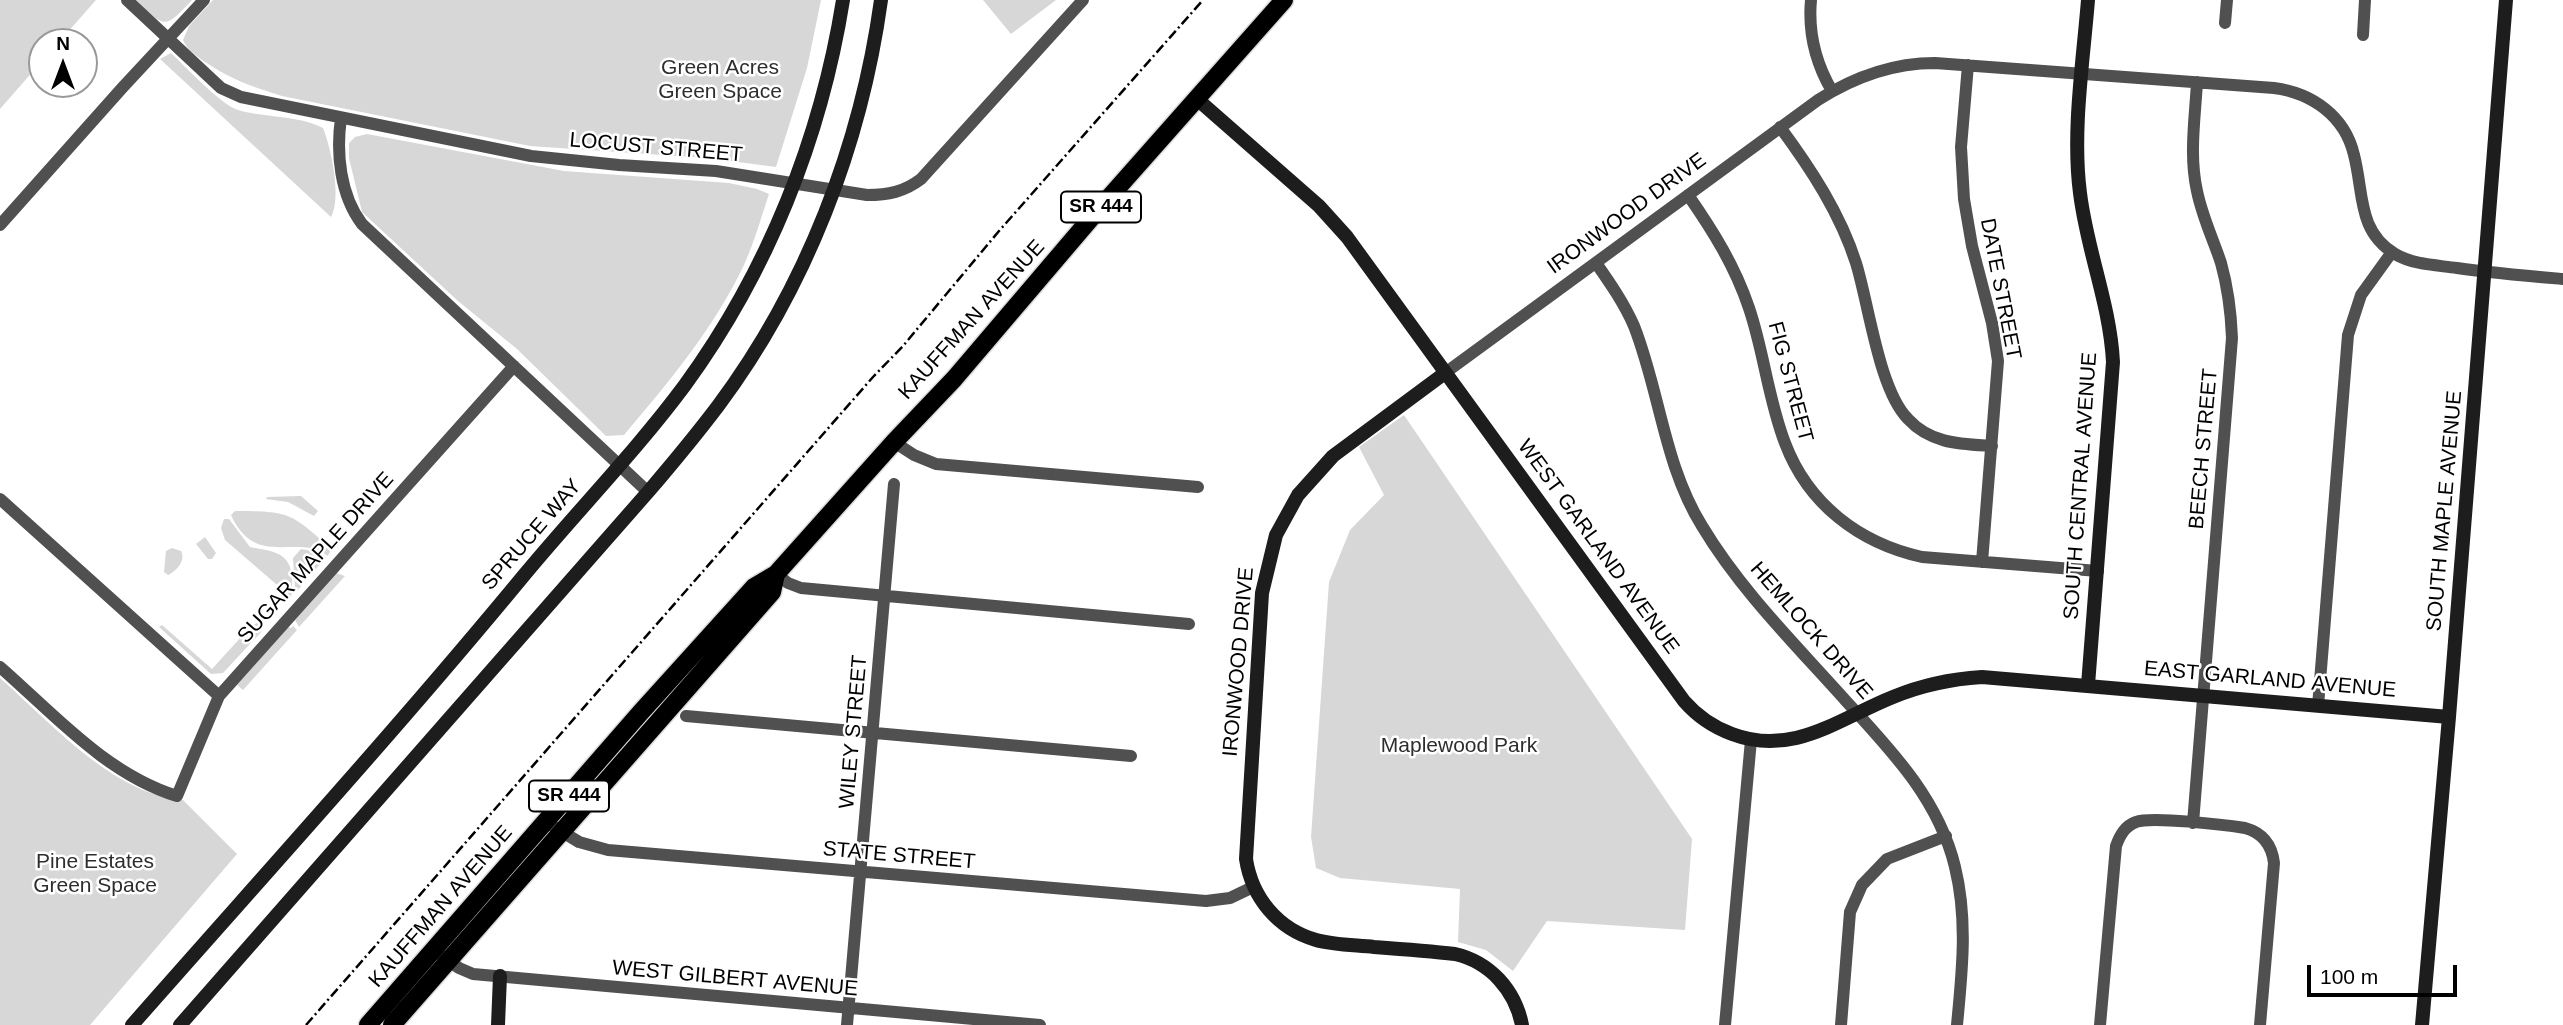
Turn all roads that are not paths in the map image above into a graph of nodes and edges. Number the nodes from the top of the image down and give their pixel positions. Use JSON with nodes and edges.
{"nodes":[{"id":1,"x":127,"y":0,"type":"edge"},
{"id":2,"x":204,"y":0,"type":"edge"},
{"id":3,"x":843,"y":0,"type":"edge"},
{"id":4,"x":881,"y":0,"type":"edge"},
{"id":5,"x":1083,"y":0,"type":"edge"},
{"id":6,"x":1284,"y":0,"type":"edge"},
{"id":7,"x":1811,"y":0,"type":"edge"},
{"id":8,"x":2088,"y":0,"type":"edge"},
{"id":9,"x":2227,"y":0,"type":"edge"},
{"id":10,"x":2365,"y":0,"type":"edge"},
{"id":11,"x":2506,"y":0,"type":"edge"},
{"id":12,"x":2225,"y":23,"type":"dead end"},
{"id":13,"x":2362,"y":35,"type":"dead end"},
{"id":14,"x":167,"y":38,"type":"junction"},
{"id":15,"x":1968,"y":65,"type":"junction"},
{"id":16,"x":2082,"y":74,"type":"junction"},
{"id":17,"x":2197,"y":82,"type":"junction"},
{"id":18,"x":1832,"y":91,"type":"junction"},
{"id":19,"x":1197,"y":99,"type":"junction"},
{"id":20,"x":341,"y":118,"type":"junction"},
{"id":21,"x":1780,"y":127,"type":"junction"},
{"id":22,"x":793,"y":184,"type":"junction"},
{"id":23,"x":834,"y":191,"type":"junction"},
{"id":24,"x":1688,"y":195,"type":"junction"},
{"id":25,"x":0,"y":225,"type":"edge"},
{"id":26,"x":2392,"y":252,"type":"junction"},
{"id":27,"x":1596,"y":263,"type":"junction"},
{"id":28,"x":2485,"y":272,"type":"junction"},
{"id":29,"x":2563,"y":279,"type":"edge"},
{"id":30,"x":514,"y":366,"type":"junction"},
{"id":31,"x":1445,"y":373,"type":"junction"},
{"id":32,"x":894,"y":442,"type":"junction"},
{"id":33,"x":1992,"y":446,"type":"junction"},
{"id":34,"x":619,"y":467,"type":"junction"},
{"id":35,"x":894,"y":484,"type":"dead end"},
{"id":36,"x":1198,"y":487,"type":"dead end"},
{"id":37,"x":648,"y":492,"type":"junction"},
{"id":38,"x":0,"y":499,"type":"edge"},
{"id":39,"x":1982,"y":562,"type":"junction"},
{"id":40,"x":2098,"y":571,"type":"junction"},
{"id":41,"x":776,"y":573,"type":"junction"},
{"id":42,"x":886,"y":596,"type":"junction"},
{"id":43,"x":1189,"y":624,"type":"dead end"},
{"id":44,"x":0,"y":667,"type":"edge"},
{"id":45,"x":2088,"y":685,"type":"junction"},
{"id":46,"x":2203,"y":695,"type":"junction"},
{"id":47,"x":219,"y":696,"type":"junction"},
{"id":48,"x":2318,"y":706,"type":"junction"},
{"id":49,"x":1857,"y":713,"type":"junction"},
{"id":50,"x":686,"y":716,"type":"dead end"},
{"id":51,"x":2449,"y":718,"type":"junction"},
{"id":52,"x":872,"y":734,"type":"junction"},
{"id":53,"x":1751,"y":740,"type":"junction"},
{"id":54,"x":1130,"y":756,"type":"dead end"},
{"id":55,"x":2193,"y":823,"type":"junction"},
{"id":56,"x":553,"y":827,"type":"junction"},
{"id":57,"x":1946,"y":836,"type":"junction"},
{"id":58,"x":861,"y":872,"type":"junction"},
{"id":59,"x":1253,"y":887,"type":"junction"},
{"id":60,"x":441,"y":956,"type":"junction"},
{"id":61,"x":500,"y":976,"type":"junction"},
{"id":62,"x":849,"y":1008,"type":"junction"},
{"id":63,"x":132,"y":1025,"type":"edge"},
{"id":64,"x":180,"y":1025,"type":"edge"},
{"id":65,"x":368,"y":1025,"type":"edge"},
{"id":66,"x":392,"y":1025,"type":"edge"},
{"id":67,"x":498,"y":1025,"type":"edge"},
{"id":68,"x":847,"y":1025,"type":"edge"},
{"id":69,"x":1040,"y":1025,"type":"edge"},
{"id":70,"x":1522,"y":1025,"type":"edge"},
{"id":71,"x":1725,"y":1025,"type":"edge"},
{"id":72,"x":1841,"y":1025,"type":"edge"},
{"id":73,"x":1957,"y":1025,"type":"edge"},
{"id":74,"x":2100,"y":1025,"type":"edge"},
{"id":75,"x":2260,"y":1025,"type":"edge"},
{"id":76,"x":2422,"y":1025,"type":"edge"}],
"edges":[{"from":1,"to":14,"type":"street","name":"LOCUST STREET"},
{"from":2,"to":14,"type":"street"},
{"from":3,"to":22,"type":"street","name":"SPRUCE WAY"},
{"from":4,"to":23,"type":"street"},
{"from":5,"to":23,"type":"street","name":"LOCUST STREET"},
{"from":6,"to":19,"type":"main road","name":"KAUFFMAN AVENUE","number":"SR 444"},
{"from":7,"to":18,"type":"street"},
{"from":8,"to":16,"type":"street","name":"SOUTH CENTRAL AVENUE"},
{"from":9,"to":12,"type":"street"},
{"from":10,"to":13,"type":"street"},
{"from":11,"to":28,"type":"street","name":"SOUTH MAPLE AVENUE"},
{"from":14,"to":20,"type":"street","name":"LOCUST STREET"},
{"from":14,"to":25,"type":"street"},
{"from":15,"to":16,"type":"street","name":"IRONWOOD DRIVE"},
{"from":15,"to":18,"type":"street","name":"IRONWOOD DRIVE"},
{"from":15,"to":33,"type":"street","name":"DATE STREET"},
{"from":16,"to":17,"type":"street","name":"IRONWOOD DRIVE"},
{"from":16,"to":40,"type":"street","name":"SOUTH CENTRAL AVENUE"},
{"from":17,"to":26,"type":"street","name":"IRONWOOD DRIVE"},
{"from":17,"to":46,"type":"street","name":"BEECH STREET"},
{"from":18,"to":21,"type":"street","name":"IRONWOOD DRIVE"},
{"from":19,"to":31,"type":"street","name":"WEST GARLAND AVENUE"},
{"from":19,"to":32,"type":"main road","name":"KAUFFMAN AVENUE","number":"SR 444"},
{"from":20,"to":22,"type":"street","name":"LOCUST STREET"},
{"from":20,"to":30,"type":"street"},
{"from":21,"to":24,"type":"street","name":"IRONWOOD DRIVE"},
{"from":21,"to":33,"type":"street"},
{"from":22,"to":23,"type":"street","name":"LOCUST STREET"},
{"from":22,"to":34,"type":"street","name":"SPRUCE WAY"},
{"from":23,"to":37,"type":"street"},
{"from":24,"to":27,"type":"street","name":"IRONWOOD DRIVE"},
{"from":24,"to":39,"type":"street","name":"FIG STREET"},
{"from":26,"to":28,"type":"street"},
{"from":26,"to":48,"type":"street"},
{"from":27,"to":31,"type":"street","name":"IRONWOOD DRIVE"},
{"from":27,"to":49,"type":"street","name":"HEMLOCK DRIVE"},
{"from":28,"to":29,"type":"street"},
{"from":28,"to":51,"type":"street","name":"SOUTH MAPLE AVENUE"},
{"from":30,"to":34,"type":"street"},
{"from":30,"to":47,"type":"street","name":"SUGAR MAPLE DRIVE"},
{"from":31,"to":53,"type":"street","name":"WEST GARLAND AVENUE"},
{"from":31,"to":59,"type":"street","name":"IRONWOOD DRIVE"},
{"from":32,"to":36,"type":"street"},
{"from":32,"to":41,"type":"main road","name":"KAUFFMAN AVENUE","number":"SR 444"},
{"from":33,"to":39,"type":"street","name":"DATE STREET"},
{"from":34,"to":37,"type":"street"},
{"from":34,"to":63,"type":"street","name":"SPRUCE WAY"},
{"from":35,"to":42,"type":"street","name":"WILEY STREET"},
{"from":37,"to":64,"type":"street"},
{"from":38,"to":47,"type":"street"},
{"from":39,"to":40,"type":"street","name":"FIG STREET"},
{"from":40,"to":45,"type":"street","name":"SOUTH CENTRAL AVENUE"},
{"from":41,"to":42,"type":"street"},
{"from":41,"to":56,"type":"main road","name":"KAUFFMAN AVENUE","number":"SR 444"},
{"from":42,"to":43,"type":"street"},
{"from":42,"to":52,"type":"street","name":"WILEY STREET"},
{"from":44,"to":47,"type":"street","name":"SUGAR MAPLE DRIVE"},
{"from":45,"to":46,"type":"street","name":"EAST GARLAND AVENUE"},
{"from":45,"to":49,"type":"street","name":"WEST GARLAND AVENUE"},
{"from":46,"to":48,"type":"street","name":"EAST GARLAND AVENUE"},
{"from":46,"to":55,"type":"street","name":"BEECH STREET"},
{"from":48,"to":51,"type":"street","name":"EAST GARLAND AVENUE"},
{"from":49,"to":53,"type":"street","name":"WEST GARLAND AVENUE"},
{"from":49,"to":57,"type":"street","name":"HEMLOCK DRIVE"},
{"from":50,"to":52,"type":"street"},
{"from":51,"to":76,"type":"street","name":"SOUTH MAPLE AVENUE"},
{"from":52,"to":54,"type":"street"},
{"from":52,"to":58,"type":"street","name":"WILEY STREET"},
{"from":53,"to":71,"type":"street"},
{"from":55,"to":74,"type":"street"},
{"from":55,"to":75,"type":"street"},
{"from":56,"to":58,"type":"street","name":"STATE STREET"},
{"from":56,"to":60,"type":"main road","name":"KAUFFMAN AVENUE","number":"SR 444"},
{"from":57,"to":72,"type":"street"},
{"from":57,"to":73,"type":"street","name":"HEMLOCK DRIVE"},
{"from":58,"to":59,"type":"street","name":"STATE STREET"},
{"from":58,"to":62,"type":"street","name":"WILEY STREET"},
{"from":59,"to":70,"type":"street","name":"IRONWOOD DRIVE"},
{"from":60,"to":61,"type":"street","name":"WEST GILBERT AVENUE"},
{"from":60,"to":65,"type":"main road","name":"KAUFFMAN AVENUE","number":"SR 444"},
{"from":60,"to":66,"type":"main road","name":"KAUFFMAN AVENUE","number":"SR 444"},
{"from":61,"to":62,"type":"street","name":"WEST GILBERT AVENUE"},
{"from":61,"to":67,"type":"street"},
{"from":62,"to":68,"type":"street","name":"WILEY STREET"},
{"from":62,"to":69,"type":"street","name":"WEST GILBERT AVENUE"}]}
